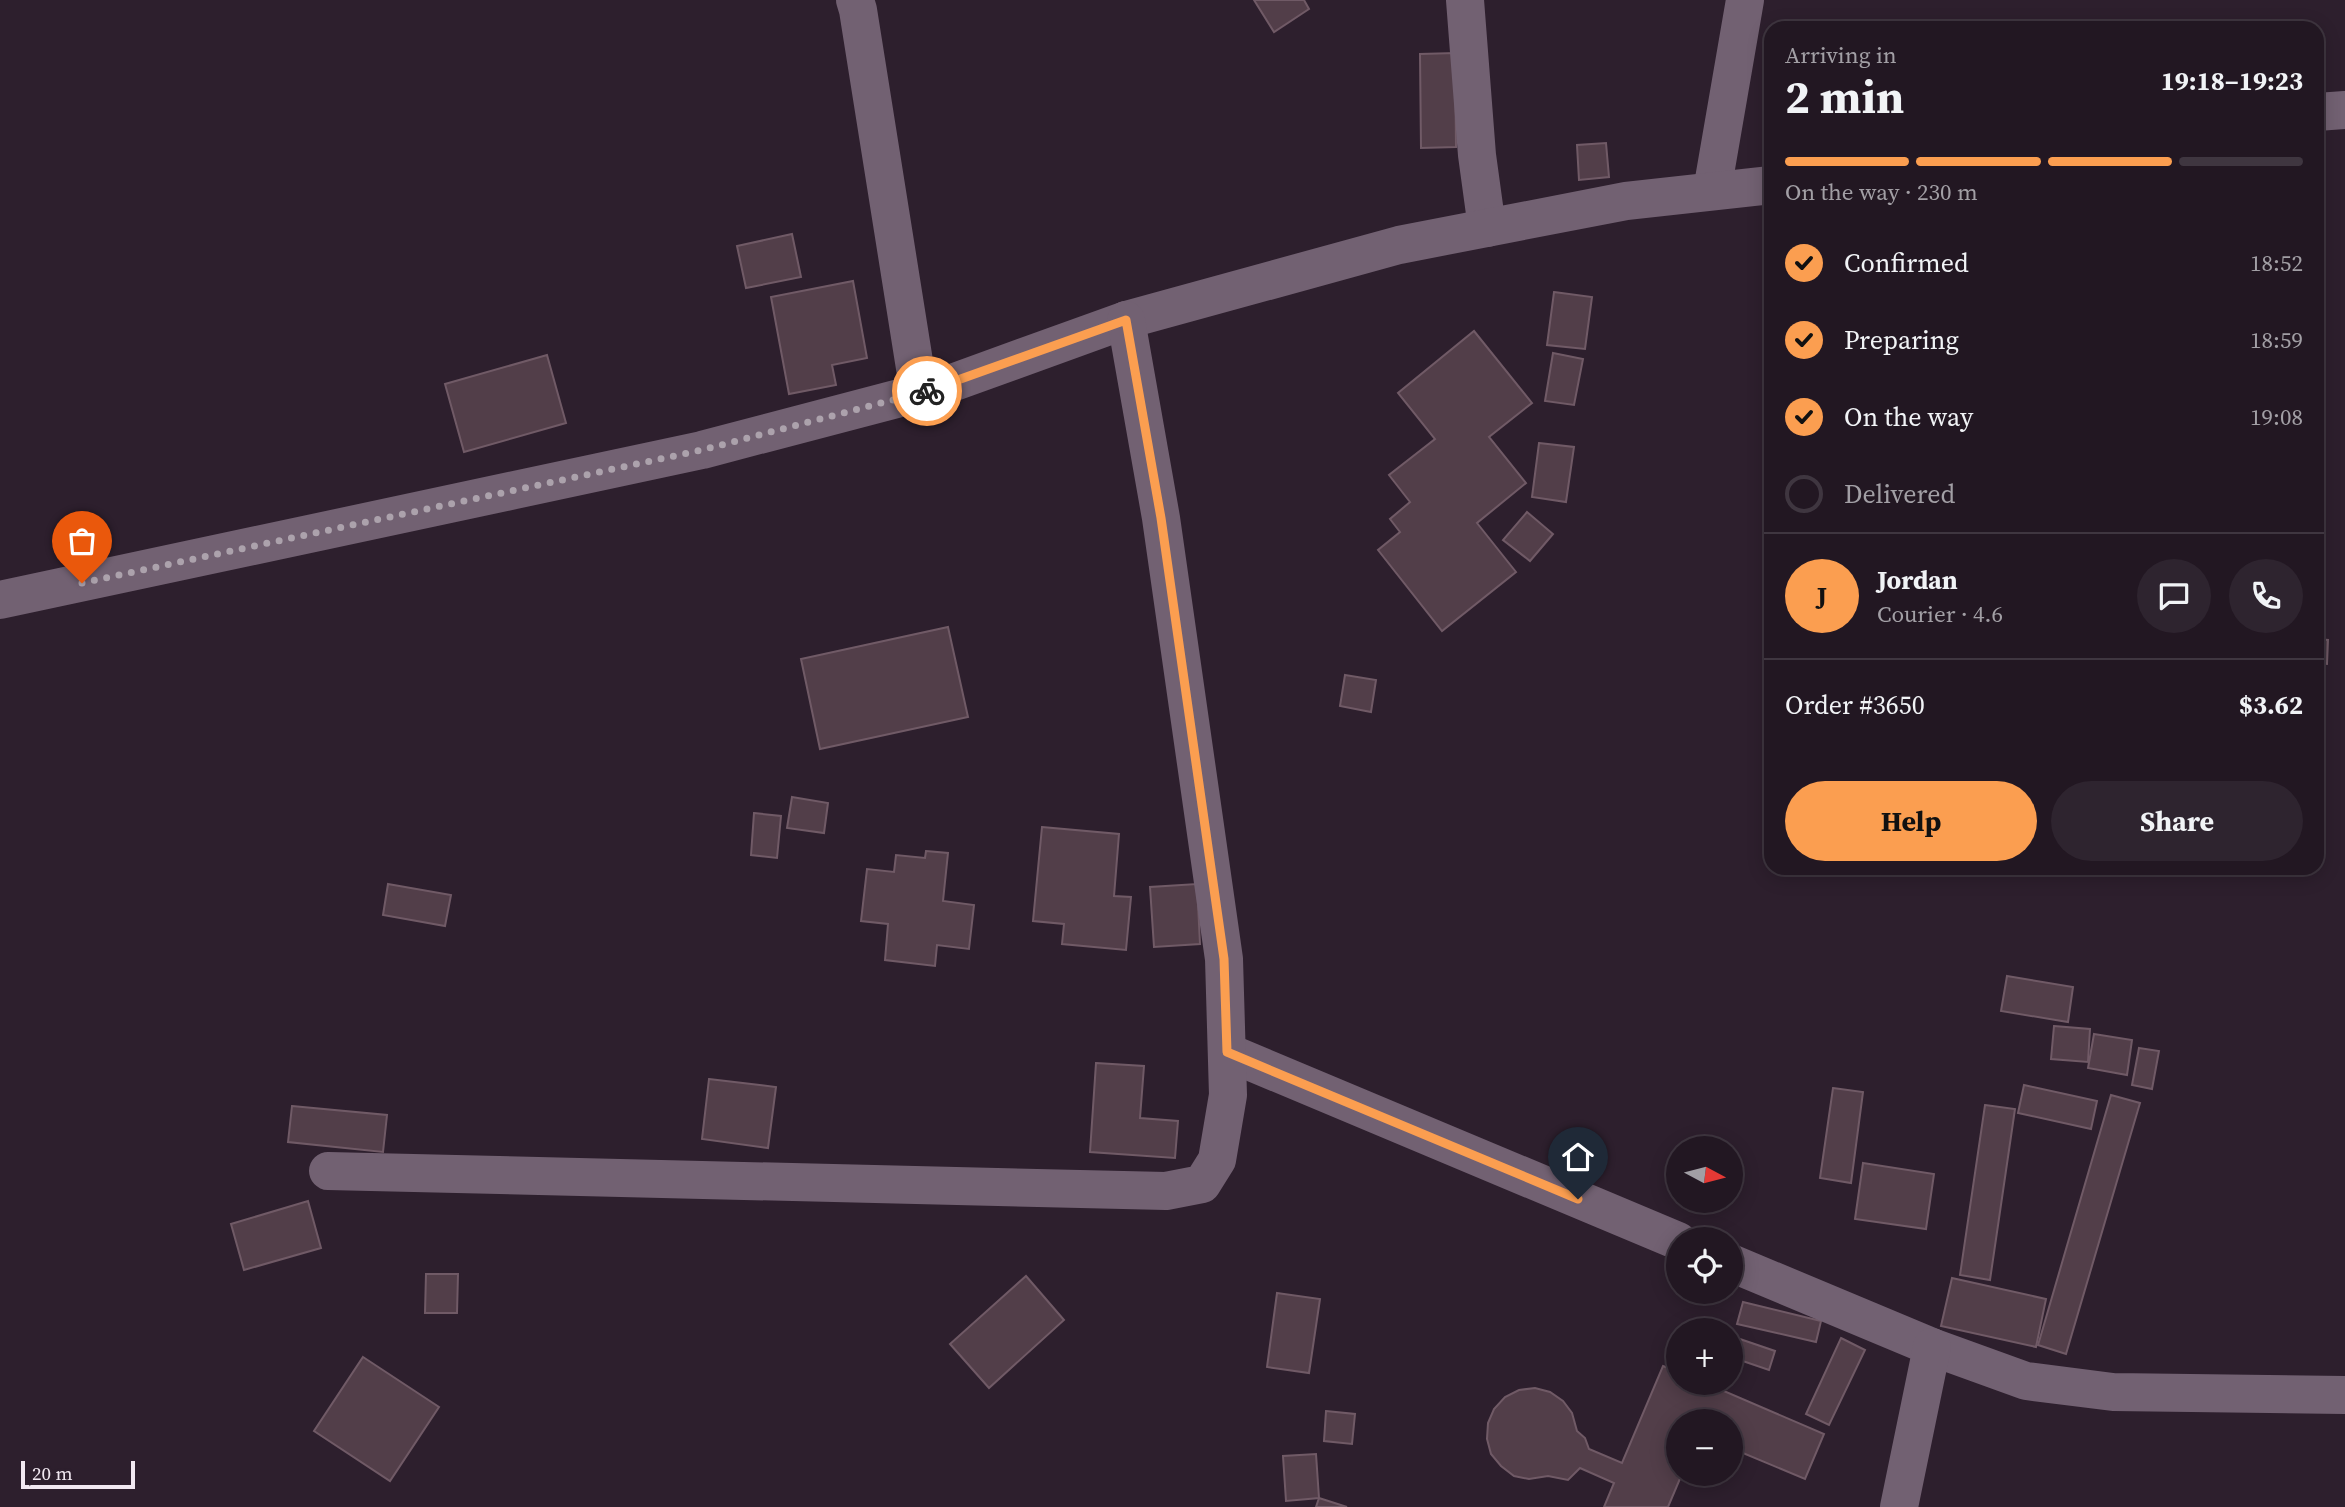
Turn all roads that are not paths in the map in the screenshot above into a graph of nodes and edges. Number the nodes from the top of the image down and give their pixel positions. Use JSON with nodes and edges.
{"nodes":[{"id":1,"x":855,"y":0,"type":"edge"},
{"id":2,"x":1465,"y":0,"type":"edge"},
{"id":3,"x":1745,"y":0,"type":"edge"},
{"id":4,"x":2345,"y":110,"type":"edge"},
{"id":5,"x":2324,"y":112,"type":"edge"},
{"id":6,"x":1764,"y":185,"type":"edge"},
{"id":7,"x":1712,"y":191,"type":"junction"},
{"id":8,"x":1487,"y":228,"type":"junction"},
{"id":9,"x":1126,"y":320,"type":"junction"},
{"id":10,"x":919,"y":393,"type":"junction"},
{"id":11,"x":0,"y":600,"type":"edge"},
{"id":12,"x":1227,"y":1052,"type":"junction"},
{"id":13,"x":328,"y":1171,"type":"dead end"},
{"id":14,"x":1666,"y":1236,"type":"edge"},
{"id":15,"x":1743,"y":1268,"type":"edge"},
{"id":16,"x":1932,"y":1347,"type":"junction"},
{"id":17,"x":2345,"y":1395,"type":"edge"},
{"id":18,"x":1899,"y":1507,"type":"edge"}],
"edges":[{"from":1,"to":10,"type":"street"},
{"from":2,"to":8,"type":"street"},
{"from":3,"to":7,"type":"street"},
{"from":4,"to":5,"type":"street"},
{"from":6,"to":7,"type":"street"},
{"from":7,"to":8,"type":"street"},
{"from":8,"to":9,"type":"street"},
{"from":9,"to":10,"type":"street"},
{"from":9,"to":12,"type":"street"},
{"from":10,"to":11,"type":"street"},
{"from":12,"to":13,"type":"street"},
{"from":12,"to":14,"type":"street"},
{"from":15,"to":16,"type":"street"},
{"from":16,"to":17,"type":"street"},
{"from":16,"to":18,"type":"street"}]}
